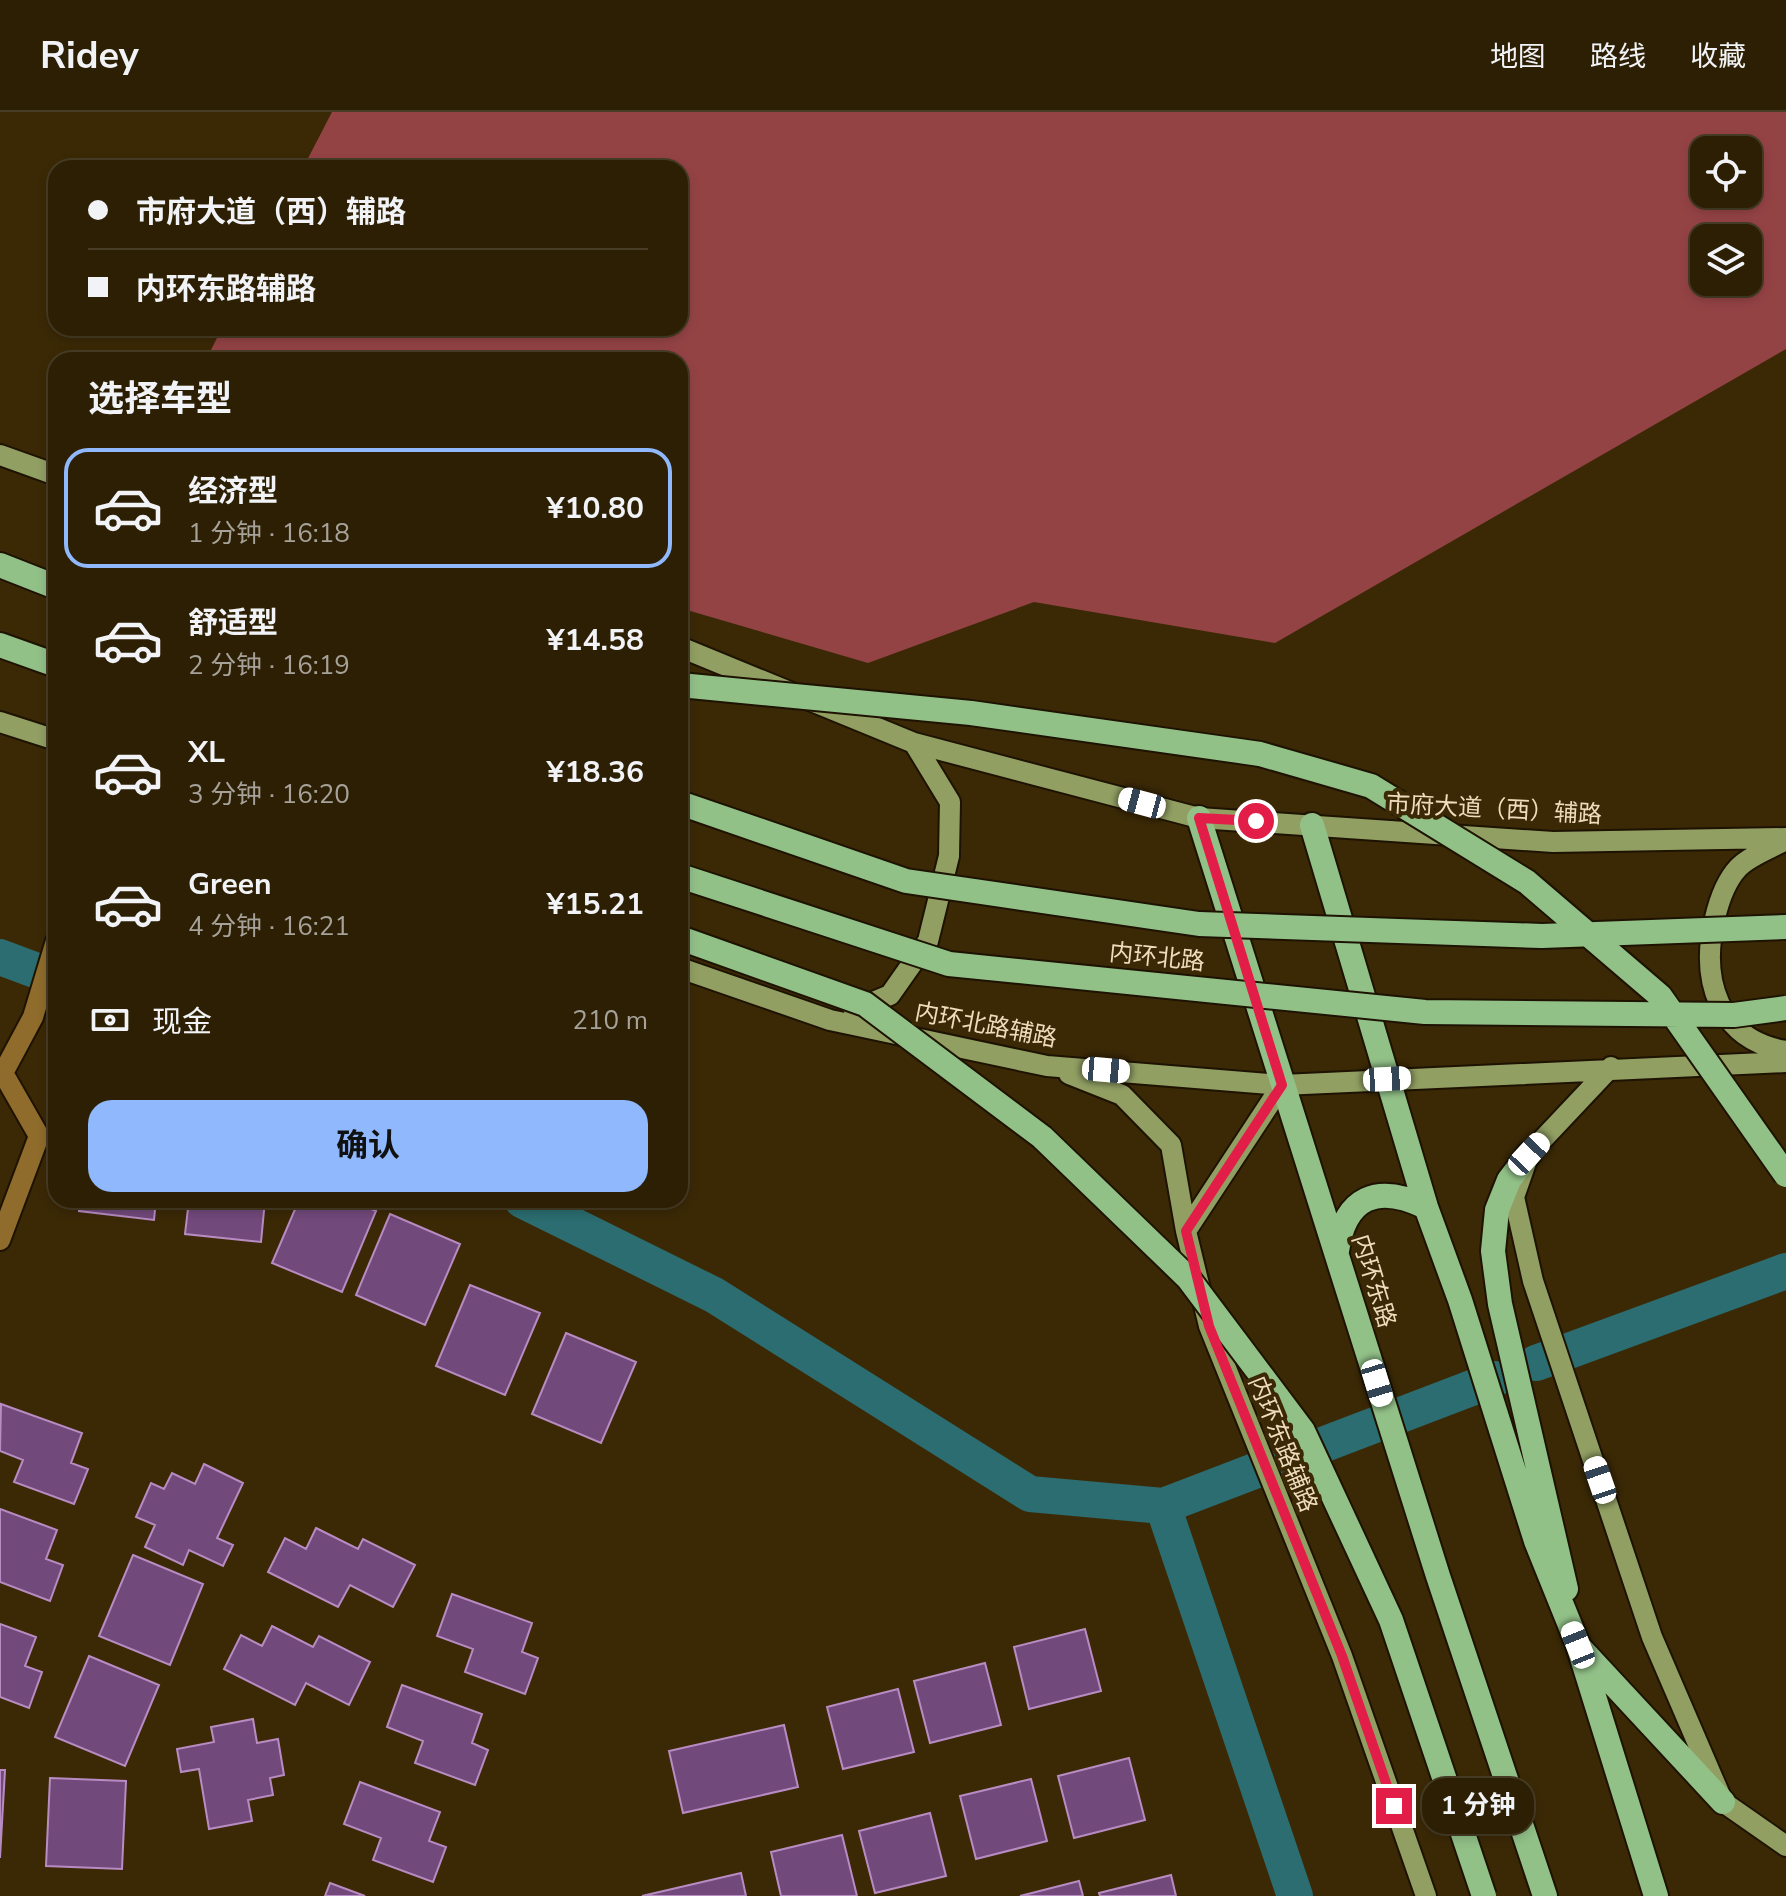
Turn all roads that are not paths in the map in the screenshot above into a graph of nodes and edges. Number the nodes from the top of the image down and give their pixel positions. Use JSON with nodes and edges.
{"nodes":[{"id":1,"x":0,"y":455,"type":"edge"},
{"id":2,"x":48,"y":472,"type":"edge"},
{"id":3,"x":0,"y":565,"type":"edge"},
{"id":4,"x":48,"y":584,"type":"edge"},
{"id":5,"x":0,"y":645,"type":"edge"},
{"id":6,"x":688,"y":650,"type":"edge"},
{"id":7,"x":48,"y":662,"type":"edge"},
{"id":8,"x":688,"y":686,"type":"edge"},
{"id":9,"x":0,"y":722,"type":"edge"},
{"id":10,"x":48,"y":737,"type":"edge"},
{"id":11,"x":914,"y":743,"type":"junction"},
{"id":12,"x":688,"y":806,"type":"edge"},
{"id":13,"x":1199,"y":818,"type":"junction"},
{"id":14,"x":1312,"y":825,"type":"junction"},
{"id":15,"x":1786,"y":839,"type":"edge"},
{"id":16,"x":688,"y":879,"type":"edge"},
{"id":17,"x":1786,"y":927,"type":"edge"},
{"id":18,"x":688,"y":941,"type":"edge"},
{"id":19,"x":48,"y":967,"type":"edge"},
{"id":20,"x":688,"y":971,"type":"edge"},
{"id":21,"x":1786,"y":1008,"type":"edge"},
{"id":22,"x":830,"y":1020,"type":"junction"},
{"id":23,"x":1786,"y":1051,"type":"edge"},
{"id":24,"x":1786,"y":1062,"type":"edge"},
{"id":25,"x":1047,"y":1066,"type":"junction"},
{"id":26,"x":1611,"y":1067,"type":"junction"},
{"id":27,"x":1,"y":1074,"type":"edge"},
{"id":28,"x":1387,"y":1079,"type":"junction"},
{"id":29,"x":1282,"y":1085,"type":"junction"},
{"id":30,"x":1529,"y":1154,"type":"junction"},
{"id":31,"x":1786,"y":1175,"type":"edge"},
{"id":32,"x":1426,"y":1207,"type":"junction"},
{"id":33,"x":1186,"y":1231,"type":"junction"},
{"id":34,"x":0,"y":1240,"type":"edge"},
{"id":35,"x":1336,"y":1251,"type":"junction"},
{"id":36,"x":1578,"y":1645,"type":"junction"},
{"id":37,"x":1723,"y":1802,"type":"junction"},
{"id":38,"x":1786,"y":1846,"type":"edge"},
{"id":39,"x":1426,"y":1896,"type":"edge"},
{"id":40,"x":1484,"y":1896,"type":"edge"},
{"id":41,"x":1545,"y":1896,"type":"edge"},
{"id":42,"x":1656,"y":1896,"type":"edge"}],
"edges":[{"from":1,"to":2,"type":"main road"},
{"from":3,"to":4,"type":"highway"},
{"from":5,"to":7,"type":"highway"},
{"from":6,"to":11,"type":"main road"},
{"from":8,"to":31,"type":"highway","bridge":true},
{"from":9,"to":10,"type":"main road"},
{"from":11,"to":13,"type":"main road"},
{"from":11,"to":22,"type":"main road"},
{"from":12,"to":17,"type":"highway","name":"内环北路","bridge":true},
{"from":13,"to":14,"type":"main road","name":"市府大道（西）辅路"},
{"from":13,"to":29,"type":"highway","name":"内环东路"},
{"from":14,"to":15,"type":"main road","name":"市府大道（西）辅路"},
{"from":14,"to":28,"type":"highway"},
{"from":15,"to":23,"type":"main road"},
{"from":16,"to":21,"type":"highway","name":"内环北路","bridge":true},
{"from":18,"to":40,"type":"highway","bridge":true},
{"from":19,"to":27,"type":"street"},
{"from":20,"to":22,"type":"main road","name":"内环北路辅路"},
{"from":22,"to":25,"type":"main road","name":"内环北路辅路"},
{"from":24,"to":26,"type":"main road"},
{"from":25,"to":29,"type":"main road","name":"内环北路辅路"},
{"from":25,"to":33,"type":"main road","name":"内环东路辅路"},
{"from":26,"to":28,"type":"main road"},
{"from":26,"to":30,"type":"main road"},
{"from":27,"to":34,"type":"street"},
{"from":28,"to":29,"type":"main road","name":"内环北路辅路"},
{"from":28,"to":32,"type":"highway"},
{"from":29,"to":33,"type":"main road"},
{"from":29,"to":35,"type":"highway","name":"内环东路"},
{"from":30,"to":36,"type":"highway"},
{"from":30,"to":37,"type":"main road"},
{"from":32,"to":35,"type":"highway"},
{"from":32,"to":36,"type":"highway"},
{"from":33,"to":39,"type":"main road","name":"内环东路辅路"},
{"from":35,"to":41,"type":"highway","name":"内环东路"},
{"from":36,"to":37,"type":"highway"},
{"from":36,"to":42,"type":"highway"},
{"from":37,"to":38,"type":"main road"}]}
